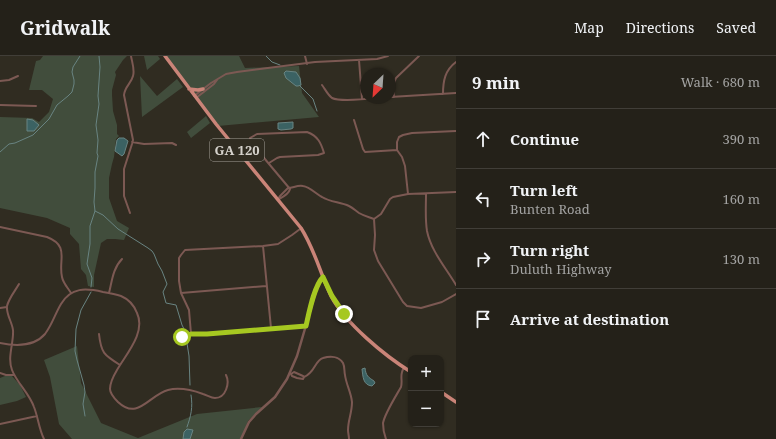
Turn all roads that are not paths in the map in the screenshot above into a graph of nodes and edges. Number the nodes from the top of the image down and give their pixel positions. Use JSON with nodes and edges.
{"nodes":[{"id":1,"x":131,"y":56,"type":"edge"},
{"id":2,"x":165,"y":56,"type":"edge"},
{"id":3,"x":305,"y":56,"type":"edge"},
{"id":4,"x":388,"y":56,"type":"edge"},
{"id":5,"x":419,"y":56,"type":"edge"},
{"id":6,"x":359,"y":60,"type":"junction"},
{"id":7,"x":456,"y":62,"type":"edge"},
{"id":8,"x":307,"y":64,"type":"junction"},
{"id":9,"x":360,"y":73,"type":"edge"},
{"id":10,"x":18,"y":76,"type":"dead end"},
{"id":11,"x":396,"y":78,"type":"edge"},
{"id":12,"x":217,"y":79,"type":"junction"},
{"id":13,"x":0,"y":81,"type":"edge"},
{"id":14,"x":322,"y":85,"type":"dead end"},
{"id":15,"x":189,"y":89,"type":"junction"},
{"id":16,"x":203,"y":89,"type":"junction"},
{"id":17,"x":456,"y":93,"type":"edge"},
{"id":18,"x":443,"y":94,"type":"junction"},
{"id":19,"x":195,"y":97,"type":"junction"},
{"id":20,"x":396,"y":97,"type":"edge"},
{"id":21,"x":360,"y":99,"type":"edge"},
{"id":22,"x":0,"y":105,"type":"edge"},
{"id":23,"x":36,"y":106,"type":"dead end"},
{"id":24,"x":354,"y":120,"type":"dead end"},
{"id":25,"x":456,"y":130,"type":"edge"},
{"id":26,"x":132,"y":142,"type":"junction"},
{"id":27,"x":176,"y":145,"type":"dead end"},
{"id":28,"x":397,"y":150,"type":"junction"},
{"id":29,"x":269,"y":163,"type":"junction"},
{"id":30,"x":290,"y":189,"type":"junction"},
{"id":31,"x":456,"y":192,"type":"edge"},
{"id":32,"x":408,"y":194,"type":"junction"},
{"id":33,"x":426,"y":194,"type":"junction"},
{"id":34,"x":278,"y":199,"type":"junction"},
{"id":35,"x":130,"y":213,"type":"dead end"},
{"id":36,"x":374,"y":219,"type":"junction"},
{"id":37,"x":0,"y":227,"type":"edge"},
{"id":38,"x":301,"y":228,"type":"junction"},
{"id":39,"x":263,"y":246,"type":"junction"},
{"id":40,"x":122,"y":259,"type":"dead end"},
{"id":41,"x":323,"y":277,"type":"junction"},
{"id":42,"x":19,"y":284,"type":"dead end"},
{"id":43,"x":456,"y":285,"type":"edge"},
{"id":44,"x":266,"y":286,"type":"junction"},
{"id":45,"x":71,"y":293,"type":"junction"},
{"id":46,"x":109,"y":293,"type":"junction"},
{"id":47,"x":181,"y":293,"type":"junction"},
{"id":48,"x":456,"y":294,"type":"edge"},
{"id":49,"x":7,"y":307,"type":"junction"},
{"id":50,"x":0,"y":308,"type":"edge"},
{"id":51,"x":306,"y":326,"type":"junction"},
{"id":52,"x":271,"y":328,"type":"junction"},
{"id":53,"x":99,"y":334,"type":"dead end"},
{"id":54,"x":191,"y":334,"type":"junction"},
{"id":55,"x":182,"y":337,"type":"dead end"},
{"id":56,"x":0,"y":343,"type":"edge"},
{"id":57,"x":11,"y":345,"type":"junction"},
{"id":58,"x":120,"y":365,"type":"junction"},
{"id":59,"x":404,"y":368,"type":"junction"},
{"id":60,"x":408,"y":370,"type":"edge"},
{"id":61,"x":0,"y":373,"type":"edge"},
{"id":62,"x":291,"y":373,"type":"junction"},
{"id":63,"x":14,"y":375,"type":"junction"},
{"id":64,"x":226,"y":375,"type":"dead end"},
{"id":65,"x":300,"y":375,"type":"junction"},
{"id":66,"x":304,"y":377,"type":"junction"},
{"id":67,"x":299,"y":378,"type":"junction"},
{"id":68,"x":444,"y":394,"type":"edge"},
{"id":69,"x":456,"y":402,"type":"edge"},
{"id":70,"x":37,"y":416,"type":"junction"},
{"id":71,"x":0,"y":424,"type":"edge"},
{"id":72,"x":44,"y":439,"type":"edge"},
{"id":73,"x":241,"y":439,"type":"edge"},
{"id":74,"x":349,"y":439,"type":"edge"},
{"id":75,"x":386,"y":439,"type":"edge"}],
"edges":[{"from":1,"to":26,"type":"street"},
{"from":2,"to":15,"type":"main road","number":"GA 120"},
{"from":3,"to":8,"type":"street"},
{"from":4,"to":6,"type":"street"},
{"from":5,"to":11,"type":"street"},
{"from":6,"to":8,"type":"street"},
{"from":6,"to":9,"type":"street"},
{"from":7,"to":18,"type":"street"},
{"from":8,"to":12,"type":"street"},
{"from":10,"to":13,"type":"street"},
{"from":12,"to":16,"type":"street"},
{"from":12,"to":19,"type":"street"},
{"from":14,"to":21,"type":"street"},
{"from":15,"to":16,"type":"main road"},
{"from":15,"to":19,"type":"main road","number":"GA 120"},
{"from":16,"to":19,"type":"street"},
{"from":17,"to":18,"type":"street"},
{"from":18,"to":20,"type":"street"},
{"from":19,"to":34,"type":"main road","number":"GA 120"},
{"from":22,"to":23,"type":"street"},
{"from":24,"to":28,"type":"street"},
{"from":25,"to":28,"type":"street"},
{"from":26,"to":27,"type":"street"},
{"from":26,"to":35,"type":"street"},
{"from":28,"to":32,"type":"street"},
{"from":29,"to":29,"type":"street"},
{"from":29,"to":30,"type":"street"},
{"from":30,"to":34,"type":"street"},
{"from":30,"to":36,"type":"street"},
{"from":31,"to":33,"type":"street"},
{"from":32,"to":33,"type":"street"},
{"from":32,"to":36,"type":"street"},
{"from":33,"to":43,"type":"street"},
{"from":34,"to":38,"type":"main road","number":"GA 120"},
{"from":36,"to":48,"type":"street"},
{"from":37,"to":45,"type":"street"},
{"from":38,"to":39,"type":"street"},
{"from":38,"to":41,"type":"main road","number":"GA 120"},
{"from":39,"to":44,"type":"street"},
{"from":39,"to":47,"type":"street"},
{"from":40,"to":46,"type":"street"},
{"from":41,"to":51,"type":"street"},
{"from":41,"to":59,"type":"main road","number":"GA 120"},
{"from":42,"to":49,"type":"street"},
{"from":44,"to":47,"type":"street"},
{"from":44,"to":52,"type":"street"},
{"from":45,"to":46,"type":"street"},
{"from":45,"to":57,"type":"street"},
{"from":46,"to":58,"type":"street"},
{"from":47,"to":54,"type":"street"},
{"from":49,"to":50,"type":"street"},
{"from":49,"to":57,"type":"street"},
{"from":51,"to":52,"type":"street"},
{"from":51,"to":62,"type":"street"},
{"from":52,"to":54,"type":"street"},
{"from":53,"to":58,"type":"street"},
{"from":54,"to":55,"type":"street"},
{"from":56,"to":57,"type":"street"},
{"from":57,"to":63,"type":"street"},
{"from":58,"to":64,"type":"street"},
{"from":59,"to":60,"type":"main road","number":"GA 120"},
{"from":59,"to":75,"type":"street"},
{"from":61,"to":63,"type":"street"},
{"from":62,"to":65,"type":"street"},
{"from":62,"to":67,"type":"street"},
{"from":62,"to":73,"type":"street"},
{"from":63,"to":70,"type":"street"},
{"from":65,"to":66,"type":"street"},
{"from":65,"to":67,"type":"street"},
{"from":66,"to":67,"type":"street"},
{"from":66,"to":74,"type":"street"},
{"from":68,"to":69,"type":"main road"},
{"from":70,"to":71,"type":"street"},
{"from":70,"to":72,"type":"street"}]}
